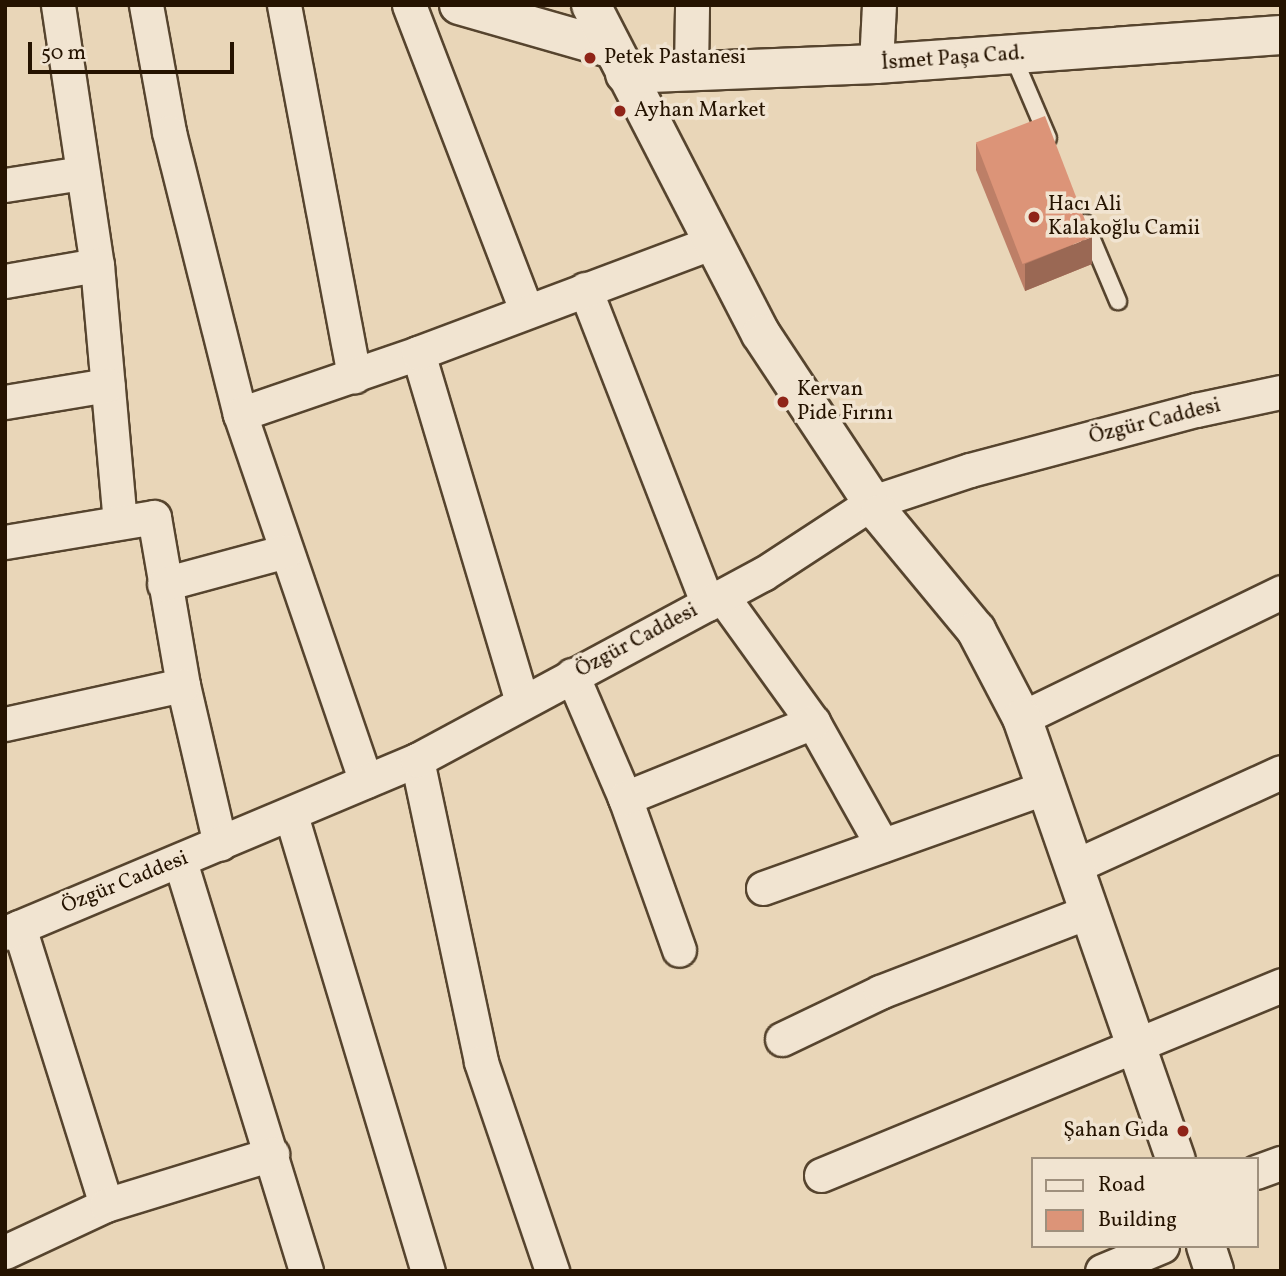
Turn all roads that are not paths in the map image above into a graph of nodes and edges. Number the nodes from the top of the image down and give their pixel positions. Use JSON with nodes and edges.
{"nodes":[{"id":1,"x":58,"y":5,"type":"edge"},
{"id":2,"x":146,"y":5,"type":"edge"},
{"id":3,"x":284,"y":5,"type":"edge"},
{"id":4,"x":410,"y":5,"type":"edge"},
{"id":5,"x":459,"y":5,"type":"edge"},
{"id":6,"x":591,"y":5,"type":"edge"},
{"id":7,"x":692,"y":5,"type":"edge"},
{"id":8,"x":879,"y":5,"type":"edge"},
{"id":9,"x":1281,"y":35,"type":"edge"},
{"id":10,"x":1012,"y":54,"type":"junction"},
{"id":11,"x":618,"y":61,"type":"junction"},
{"id":12,"x":876,"y":65,"type":"junction"},
{"id":13,"x":691,"y":72,"type":"junction"},
{"id":14,"x":1055,"y":153,"type":"edge"},
{"id":15,"x":82,"y":173,"type":"junction"},
{"id":16,"x":5,"y":185,"type":"edge"},
{"id":17,"x":1076,"y":202,"type":"edge"},
{"id":18,"x":713,"y":242,"type":"junction"},
{"id":19,"x":97,"y":265,"type":"junction"},
{"id":20,"x":5,"y":281,"type":"edge"},
{"id":21,"x":586,"y":289,"type":"junction"},
{"id":22,"x":1118,"y":301,"type":"dead end"},
{"id":23,"x":526,"y":310,"type":"junction"},
{"id":24,"x":418,"y":353,"type":"junction"},
{"id":25,"x":354,"y":376,"type":"junction"},
{"id":26,"x":108,"y":385,"type":"junction"},
{"id":27,"x":1281,"y":393,"type":"edge"},
{"id":28,"x":5,"y":402,"type":"edge"},
{"id":29,"x":240,"y":414,"type":"junction"},
{"id":30,"x":873,"y":502,"type":"junction"},
{"id":31,"x":120,"y":521,"type":"junction"},
{"id":32,"x":5,"y":541,"type":"edge"},
{"id":33,"x":286,"y":551,"type":"junction"},
{"id":34,"x":164,"y":584,"type":"junction"},
{"id":35,"x":1281,"y":592,"type":"edge"},
{"id":36,"x":715,"y":600,"type":"junction"},
{"id":37,"x":572,"y":676,"type":"junction"},
{"id":38,"x":183,"y":685,"type":"junction"},
{"id":39,"x":522,"y":702,"type":"junction"},
{"id":40,"x":1022,"y":718,"type":"junction"},
{"id":41,"x":813,"y":722,"type":"junction"},
{"id":42,"x":5,"y":724,"type":"edge"},
{"id":43,"x":417,"y":761,"type":"junction"},
{"id":44,"x":1281,"y":772,"type":"edge"},
{"id":45,"x":366,"y":781,"type":"junction"},
{"id":46,"x":1047,"y":786,"type":"junction"},
{"id":47,"x":625,"y":798,"type":"junction"},
{"id":48,"x":291,"y":815,"type":"junction"},
{"id":49,"x":220,"y":844,"type":"junction"},
{"id":50,"x":882,"y":845,"type":"junction"},
{"id":51,"x":180,"y":861,"type":"junction"},
{"id":52,"x":1075,"y":866,"type":"junction"},
{"id":53,"x":763,"y":888,"type":"dead end"},
{"id":54,"x":1090,"y":911,"type":"junction"},
{"id":55,"x":12,"y":930,"type":"edge"},
{"id":56,"x":679,"y":950,"type":"dead end"},
{"id":57,"x":1281,"y":985,"type":"edge"},
{"id":58,"x":782,"y":1039,"type":"dead end"},
{"id":59,"x":1137,"y":1046,"type":"junction"},
{"id":60,"x":272,"y":1154,"type":"junction"},
{"id":61,"x":1174,"y":1157,"type":"edge"},
{"id":62,"x":1281,"y":1163,"type":"edge"},
{"id":63,"x":1258,"y":1171,"type":"edge"},
{"id":64,"x":821,"y":1175,"type":"dead end"},
{"id":65,"x":106,"y":1205,"type":"junction"},
{"id":66,"x":1158,"y":1248,"type":"edge"},
{"id":67,"x":1207,"y":1248,"type":"edge"},
{"id":68,"x":5,"y":1252,"type":"edge"},
{"id":69,"x":306,"y":1271,"type":"edge"},
{"id":70,"x":428,"y":1271,"type":"edge"},
{"id":71,"x":552,"y":1271,"type":"edge"},
{"id":72,"x":1102,"y":1271,"type":"edge"},
{"id":73,"x":1214,"y":1271,"type":"edge"}],
"edges":[{"from":1,"to":15,"type":"street"},
{"from":2,"to":29,"type":"street"},
{"from":3,"to":25,"type":"street"},
{"from":4,"to":23,"type":"street"},
{"from":5,"to":11,"type":"main road","name":"İsmet Paşa Cad."},
{"from":6,"to":11,"type":"main road"},
{"from":7,"to":13,"type":"street"},
{"from":8,"to":12,"type":"street"},
{"from":9,"to":10,"type":"main road","name":"İsmet Paşa Cad."},
{"from":10,"to":12,"type":"main road","name":"İsmet Paşa Cad."},
{"from":10,"to":14,"type":"lane"},
{"from":11,"to":13,"type":"main road","name":"İsmet Paşa Cad."},
{"from":11,"to":18,"type":"main road"},
{"from":12,"to":13,"type":"main road","name":"İsmet Paşa Cad."},
{"from":15,"to":16,"type":"street"},
{"from":15,"to":19,"type":"street"},
{"from":17,"to":22,"type":"lane"},
{"from":18,"to":21,"type":"street"},
{"from":18,"to":30,"type":"main road"},
{"from":19,"to":20,"type":"street"},
{"from":19,"to":26,"type":"street"},
{"from":21,"to":23,"type":"street"},
{"from":21,"to":36,"type":"street"},
{"from":23,"to":24,"type":"street"},
{"from":24,"to":25,"type":"street"},
{"from":24,"to":39,"type":"street"},
{"from":25,"to":29,"type":"street"},
{"from":26,"to":28,"type":"street"},
{"from":26,"to":31,"type":"street"},
{"from":27,"to":30,"type":"street","name":"Özgür Caddesi"},
{"from":29,"to":33,"type":"street"},
{"from":30,"to":36,"type":"street","name":"Özgür Caddesi"},
{"from":30,"to":40,"type":"main road"},
{"from":31,"to":32,"type":"street"},
{"from":31,"to":34,"type":"street"},
{"from":33,"to":34,"type":"street"},
{"from":33,"to":45,"type":"street"},
{"from":34,"to":38,"type":"street"},
{"from":35,"to":40,"type":"street"},
{"from":36,"to":37,"type":"street","name":"Özgür Caddesi"},
{"from":36,"to":41,"type":"street"},
{"from":37,"to":39,"type":"street","name":"Özgür Caddesi"},
{"from":37,"to":47,"type":"street"},
{"from":38,"to":42,"type":"street"},
{"from":38,"to":49,"type":"street"},
{"from":39,"to":43,"type":"street","name":"Özgür Caddesi"},
{"from":40,"to":46,"type":"main road"},
{"from":41,"to":47,"type":"street"},
{"from":41,"to":50,"type":"street"},
{"from":43,"to":45,"type":"street","name":"Özgür Caddesi"},
{"from":43,"to":71,"type":"street"},
{"from":44,"to":52,"type":"street"},
{"from":45,"to":48,"type":"street","name":"Özgür Caddesi"},
{"from":46,"to":50,"type":"street"},
{"from":46,"to":52,"type":"main road"},
{"from":47,"to":56,"type":"street"},
{"from":48,"to":49,"type":"street","name":"Özgür Caddesi"},
{"from":48,"to":70,"type":"street"},
{"from":49,"to":51,"type":"street","name":"Özgür Caddesi"},
{"from":50,"to":53,"type":"street"},
{"from":51,"to":55,"type":"street","name":"Özgür Caddesi"},
{"from":51,"to":60,"type":"street"},
{"from":52,"to":54,"type":"main road"},
{"from":54,"to":58,"type":"street"},
{"from":54,"to":59,"type":"main road"},
{"from":55,"to":65,"type":"street"},
{"from":57,"to":59,"type":"street"},
{"from":59,"to":61,"type":"main road"},
{"from":59,"to":64,"type":"street"},
{"from":60,"to":65,"type":"street"},
{"from":60,"to":69,"type":"street"},
{"from":62,"to":63,"type":"street"},
{"from":65,"to":68,"type":"street"},
{"from":66,"to":72,"type":"street"},
{"from":67,"to":73,"type":"main road"}]}
